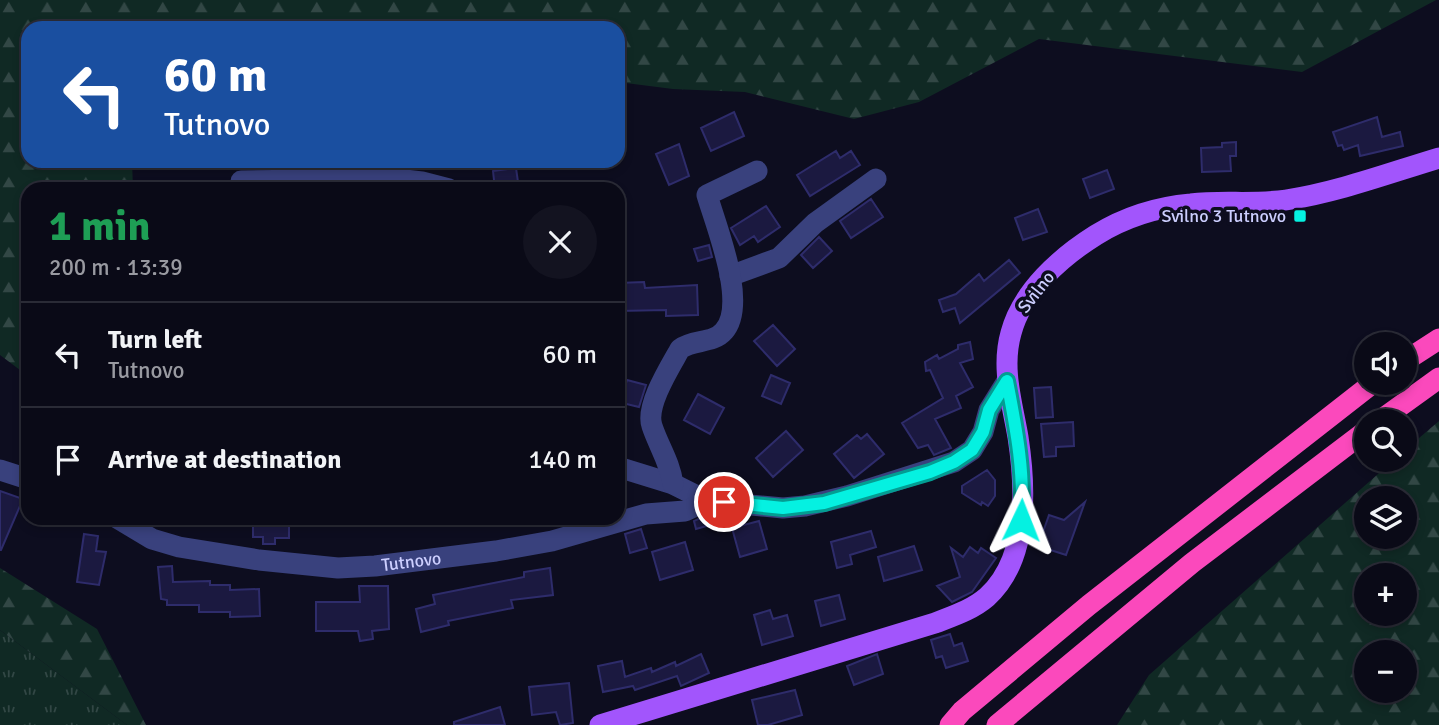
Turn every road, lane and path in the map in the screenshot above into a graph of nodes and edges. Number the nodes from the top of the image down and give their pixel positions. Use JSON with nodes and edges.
{"nodes":[{"id":1,"x":1439,"y":158,"type":"edge"},
{"id":2,"x":757,"y":171,"type":"dead end"},
{"id":3,"x":876,"y":179,"type":"dead end"},
{"id":4,"x":242,"y":181,"type":"dead end"},
{"id":5,"x":422,"y":182,"type":"edge"},
{"id":6,"x":730,"y":276,"type":"junction"},
{"id":7,"x":1439,"y":339,"type":"edge"},
{"id":8,"x":1417,"y":353,"type":"edge"},
{"id":9,"x":1439,"y":378,"type":"edge"},
{"id":10,"x":1007,"y":381,"type":"junction"},
{"id":11,"x":1358,"y":395,"type":"edge"},
{"id":12,"x":1396,"y":409,"type":"edge"},
{"id":13,"x":1354,"y":440,"type":"edge"},
{"id":14,"x":625,"y":469,"type":"edge"},
{"id":15,"x":0,"y":470,"type":"edge"},
{"id":16,"x":21,"y":477,"type":"edge"},
{"id":17,"x":673,"y":484,"type":"junction"},
{"id":18,"x":707,"y":500,"type":"junction"},
{"id":19,"x":625,"y":520,"type":"edge"},
{"id":20,"x":129,"y":525,"type":"edge"},
{"id":21,"x":608,"y":525,"type":"edge"},
{"id":22,"x":600,"y":725,"type":"edge"},
{"id":23,"x":950,"y":725,"type":"edge"},
{"id":24,"x":997,"y":725,"type":"edge"}],
"edges":[{"from":1,"to":10,"type":"main road","name":"Svilno"},
{"from":2,"to":6,"type":"street"},
{"from":3,"to":6,"type":"street"},
{"from":4,"to":5,"type":"street"},
{"from":6,"to":17,"type":"street"},
{"from":7,"to":8,"type":"highway"},
{"from":9,"to":12,"type":"highway"},
{"from":10,"to":18,"type":"street","name":"Tutnovo"},
{"from":10,"to":22,"type":"main road","name":"Svilno"},
{"from":11,"to":23,"type":"highway"},
{"from":13,"to":24,"type":"highway"},
{"from":14,"to":17,"type":"street","name":"Tutnovo"},
{"from":15,"to":16,"type":"street"},
{"from":17,"to":18,"type":"street","name":"Tutnovo"},
{"from":18,"to":19,"type":"street","name":"Tutnovo"},
{"from":20,"to":21,"type":"street","name":"Tutnovo"}]}
